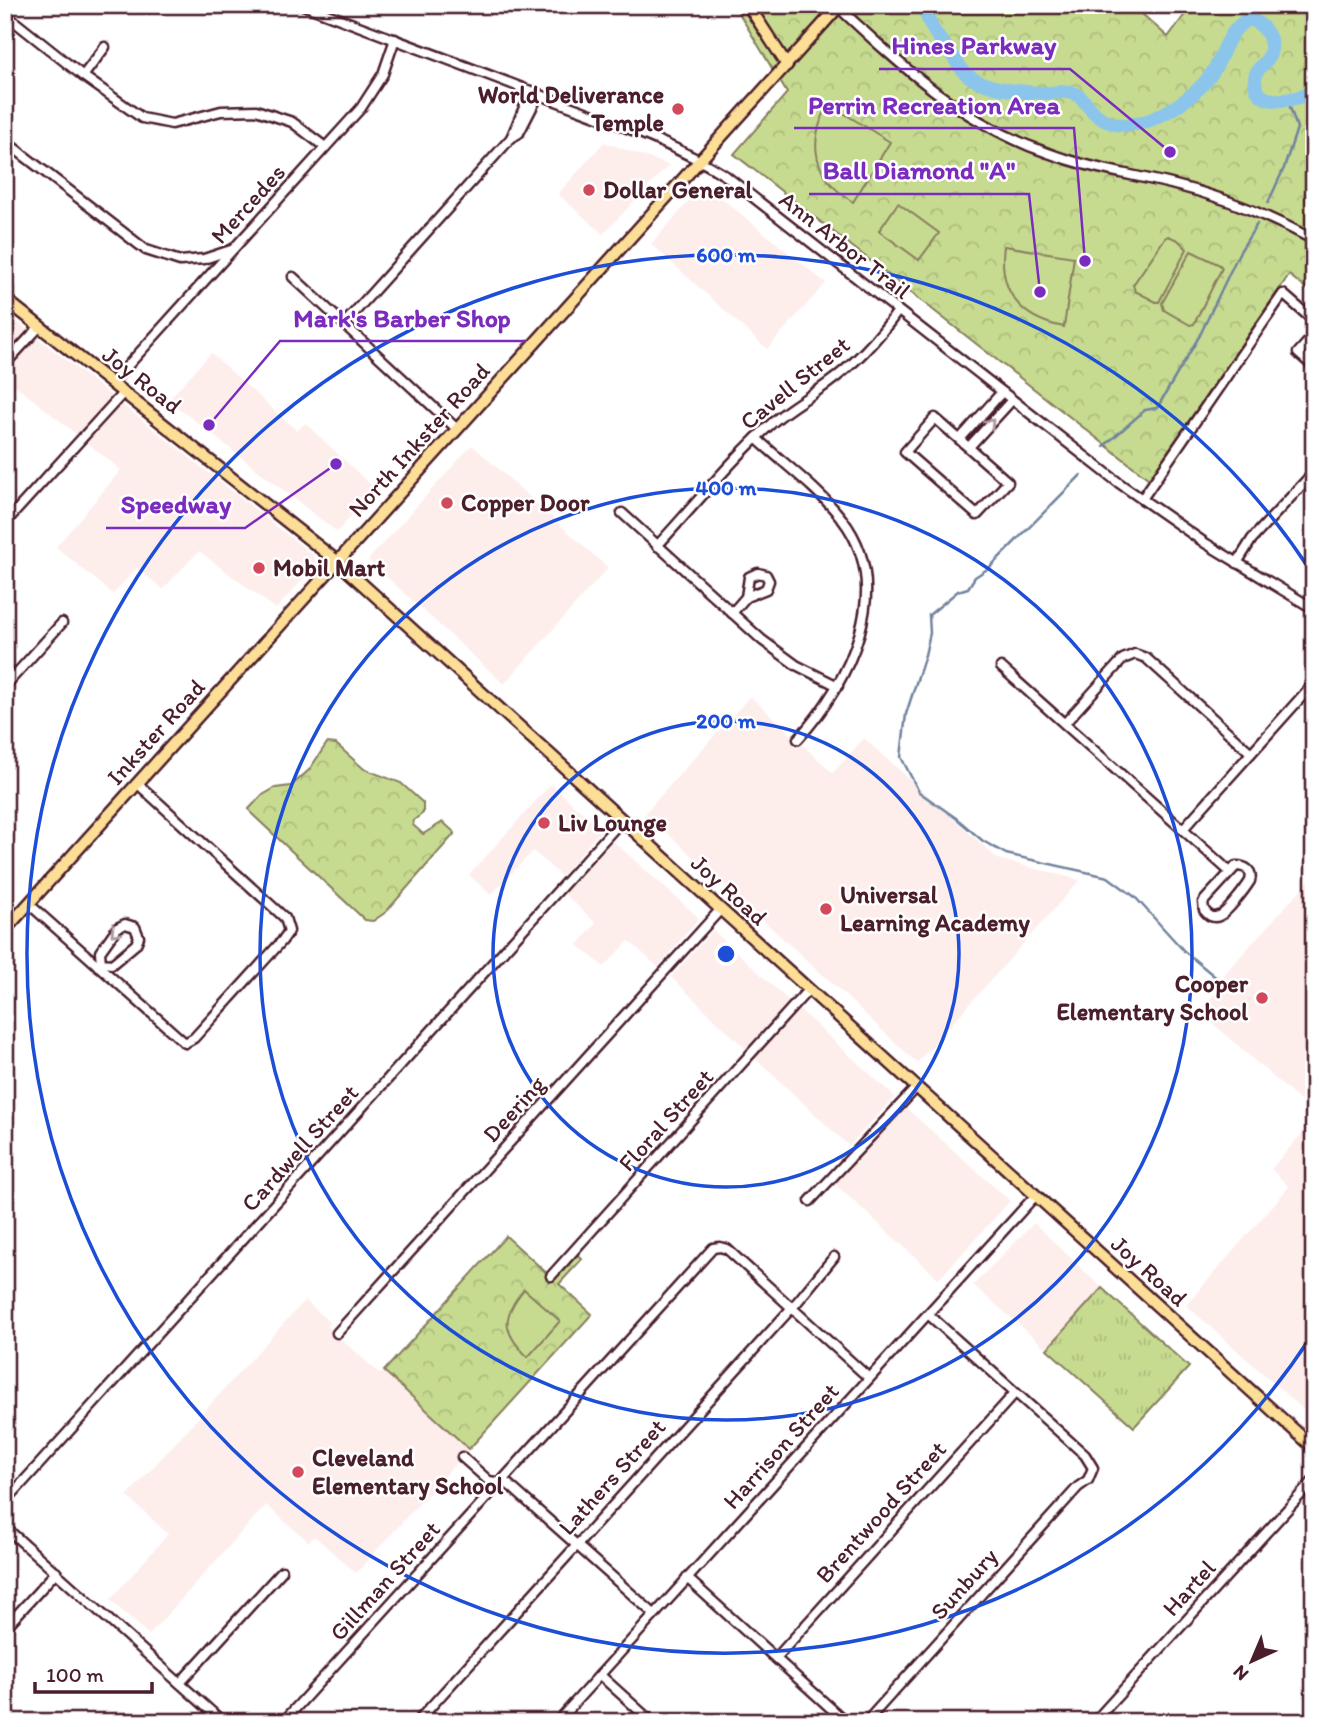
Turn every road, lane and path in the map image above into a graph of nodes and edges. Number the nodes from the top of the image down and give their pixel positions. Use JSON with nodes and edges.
{"nodes":[{"id":1,"x":303,"y":5,"type":"edge"},
{"id":2,"x":748,"y":5,"type":"edge"},
{"id":3,"x":838,"y":5,"type":"edge"},
{"id":4,"x":5,"y":13,"type":"edge"},
{"id":5,"x":395,"y":39,"type":"junction"},
{"id":6,"x":105,"y":47,"type":"dead end"},
{"id":7,"x":787,"y":65,"type":"junction"},
{"id":8,"x":83,"y":76,"type":"junction"},
{"id":9,"x":535,"y":92,"type":"junction"},
{"id":10,"x":5,"y":141,"type":"edge"},
{"id":11,"x":325,"y":147,"type":"junction"},
{"id":12,"x":700,"y":160,"type":"junction"},
{"id":13,"x":1314,"y":240,"type":"edge"},
{"id":14,"x":232,"y":250,"type":"junction"},
{"id":15,"x":293,"y":277,"type":"dead end"},
{"id":16,"x":5,"y":299,"type":"edge"},
{"id":17,"x":898,"y":311,"type":"junction"},
{"id":18,"x":1314,"y":321,"type":"edge"},
{"id":19,"x":344,"y":324,"type":"junction"},
{"id":20,"x":40,"y":326,"type":"junction"},
{"id":21,"x":1314,"y":335,"type":"edge"},
{"id":22,"x":5,"y":364,"type":"edge"},
{"id":23,"x":1314,"y":367,"type":"edge"},
{"id":24,"x":112,"y":383,"type":"junction"},
{"id":25,"x":124,"y":392,"type":"junction"},
{"id":26,"x":1002,"y":392,"type":"junction"},
{"id":27,"x":1012,"y":400,"type":"junction"},
{"id":28,"x":457,"y":429,"type":"junction"},
{"id":29,"x":756,"y":438,"type":"junction"},
{"id":30,"x":960,"y":439,"type":"junction"},
{"id":31,"x":969,"y":447,"type":"junction"},
{"id":32,"x":1314,"y":472,"type":"edge"},
{"id":33,"x":1142,"y":499,"type":"junction"},
{"id":34,"x":622,"y":513,"type":"dead end"},
{"id":35,"x":5,"y":523,"type":"edge"},
{"id":36,"x":657,"y":546,"type":"junction"},
{"id":37,"x":338,"y":562,"type":"junction"},
{"id":38,"x":1237,"y":563,"type":"junction"},
{"id":39,"x":746,"y":597,"type":"dead end"},
{"id":40,"x":1314,"y":609,"type":"edge"},
{"id":41,"x":732,"y":613,"type":"junction"},
{"id":42,"x":62,"y":624,"type":"dead end"},
{"id":43,"x":1001,"y":667,"type":"dead end"},
{"id":44,"x":1314,"y":683,"type":"edge"},
{"id":45,"x":5,"y":685,"type":"edge"},
{"id":46,"x":838,"y":686,"type":"junction"},
{"id":47,"x":1065,"y":723,"type":"junction"},
{"id":48,"x":798,"y":738,"type":"dead end"},
{"id":49,"x":1251,"y":753,"type":"junction"},
{"id":50,"x":138,"y":784,"type":"junction"},
{"id":51,"x":622,"y":820,"type":"junction"},
{"id":52,"x":1182,"y":830,"type":"junction"},
{"id":53,"x":1229,"y":871,"type":"junction"},
{"id":54,"x":29,"y":904,"type":"junction"},
{"id":55,"x":720,"y":910,"type":"junction"},
{"id":56,"x":9,"y":918,"type":"edge"},
{"id":57,"x":5,"y":930,"type":"edge"},
{"id":58,"x":100,"y":965,"type":"junction"},
{"id":59,"x":808,"y":990,"type":"junction"},
{"id":60,"x":916,"y":1088,"type":"junction"},
{"id":61,"x":1034,"y":1196,"type":"junction"},
{"id":62,"x":810,"y":1201,"type":"dead end"},
{"id":63,"x":834,"y":1257,"type":"dead end"},
{"id":64,"x":551,"y":1276,"type":"dead end"},
{"id":65,"x":792,"y":1308,"type":"junction"},
{"id":66,"x":928,"y":1314,"type":"junction"},
{"id":67,"x":337,"y":1334,"type":"dead end"},
{"id":68,"x":869,"y":1378,"type":"junction"},
{"id":69,"x":1015,"y":1393,"type":"junction"},
{"id":70,"x":1314,"y":1448,"type":"edge"},
{"id":71,"x":462,"y":1457,"type":"dead end"},
{"id":72,"x":1314,"y":1480,"type":"edge"},
{"id":73,"x":500,"y":1483,"type":"junction"},
{"id":74,"x":5,"y":1502,"type":"edge"},
{"id":75,"x":5,"y":1527,"type":"edge"},
{"id":76,"x":576,"y":1545,"type":"junction"},
{"id":77,"x":282,"y":1571,"type":"dead end"},
{"id":78,"x":56,"y":1572,"type":"junction"},
{"id":79,"x":687,"y":1578,"type":"junction"},
{"id":80,"x":654,"y":1615,"type":"junction"},
{"id":81,"x":5,"y":1628,"type":"edge"},
{"id":82,"x":776,"y":1658,"type":"junction"},
{"id":83,"x":600,"y":1675,"type":"junction"},
{"id":84,"x":180,"y":1683,"type":"junction"},
{"id":85,"x":223,"y":1722,"type":"edge"},
{"id":86,"x":283,"y":1722,"type":"edge"},
{"id":87,"x":417,"y":1722,"type":"edge"},
{"id":88,"x":557,"y":1722,"type":"edge"},
{"id":89,"x":652,"y":1722,"type":"edge"},
{"id":90,"x":846,"y":1722,"type":"edge"},
{"id":91,"x":866,"y":1722,"type":"edge"},
{"id":92,"x":1094,"y":1722,"type":"edge"}],
"edges":[{"from":1,"to":5,"type":"street","name":"Ann Arbor Trail"},
{"from":2,"to":7,"type":"main road"},
{"from":3,"to":7,"type":"main road","bridge":true},
{"from":3,"to":13,"type":"street"},
{"from":4,"to":8,"type":"street"},
{"from":5,"to":9,"type":"street","name":"Ann Arbor Trail"},
{"from":5,"to":11,"type":"street","name":"Mercedes"},
{"from":6,"to":8,"type":"street"},
{"from":7,"to":12,"type":"main road"},
{"from":8,"to":11,"type":"street"},
{"from":9,"to":12,"type":"street","name":"Ann Arbor Trail"},
{"from":9,"to":19,"type":"street"},
{"from":10,"to":14,"type":"street"},
{"from":11,"to":14,"type":"street","name":"Mercedes"},
{"from":12,"to":17,"type":"street","name":"Ann Arbor Trail"},
{"from":12,"to":28,"type":"main road","name":"North Inkster Road"},
{"from":14,"to":24,"type":"street","name":"Mercedes"},
{"from":15,"to":19,"type":"street"},
{"from":16,"to":20,"type":"main road","name":"Joy Road"},
{"from":17,"to":26,"type":"street","name":"Ann Arbor Trail"},
{"from":17,"to":29,"type":"street","name":"Cavell Street"},
{"from":18,"to":33,"type":"street"},
{"from":19,"to":28,"type":"street"},
{"from":20,"to":22,"type":"street"},
{"from":20,"to":24,"type":"main road","name":"Joy Road"},
{"from":21,"to":23,"type":"street"},
{"from":24,"to":25,"type":"main road","name":"Joy Road"},
{"from":25,"to":35,"type":"street"},
{"from":25,"to":37,"type":"main road","name":"Joy Road"},
{"from":26,"to":27,"type":"street","name":"Ann Arbor Trail"},
{"from":26,"to":30,"type":"street"},
{"from":31,"to":27,"type":"street","one_way":true},
{"from":27,"to":33,"type":"street","name":"Ann Arbor Trail"},
{"from":28,"to":37,"type":"main road","name":"North Inkster Road"},
{"from":29,"to":36,"type":"street","name":"Cavell Street"},
{"from":29,"to":46,"type":"street"},
{"from":30,"to":31,"type":"street"},
{"from":30,"to":31,"type":"street"},
{"from":32,"to":38,"type":"street"},
{"from":33,"to":38,"type":"street","name":"Ann Arbor Trail"},
{"from":34,"to":36,"type":"street"},
{"from":36,"to":41,"type":"street"},
{"from":37,"to":50,"type":"main road","name":"Inkster Road"},
{"from":37,"to":51,"type":"main road","name":"Joy Road"},
{"from":38,"to":40,"type":"street","name":"Ann Arbor Trail"},
{"from":39,"to":41,"type":"street"},
{"from":41,"to":46,"type":"street"},
{"from":42,"to":45,"type":"street"},
{"from":43,"to":47,"type":"street"},
{"from":44,"to":49,"type":"street"},
{"from":46,"to":48,"type":"street"},
{"from":47,"to":49,"type":"street"},
{"from":47,"to":52,"type":"street"},
{"from":49,"to":52,"type":"street"},
{"from":50,"to":54,"type":"main road","name":"Inkster Road"},
{"from":50,"to":58,"type":"street"},
{"from":51,"to":55,"type":"main road","name":"Joy Road"},
{"from":51,"to":74,"type":"street","name":"Cardwell Street"},
{"from":52,"to":53,"type":"street"},
{"from":53,"to":53,"type":"street"},
{"from":54,"to":56,"type":"main road","name":"Inkster Road"},
{"from":54,"to":58,"type":"street"},
{"from":55,"to":59,"type":"main road","name":"Joy Road"},
{"from":55,"to":67,"type":"street","name":"Deering"},
{"from":56,"to":57,"type":"main road","name":"Inkster Road"},
{"from":58,"to":58,"type":"street","one_way":true},
{"from":59,"to":60,"type":"main road","name":"Joy Road"},
{"from":59,"to":64,"type":"street","name":"Floral Street"},
{"from":60,"to":61,"type":"main road","name":"Joy Road"},
{"from":60,"to":62,"type":"street"},
{"from":61,"to":66,"type":"street","name":"Harrison Street"},
{"from":61,"to":70,"type":"main road","name":"Joy Road"},
{"from":63,"to":65,"type":"street","name":"Lathers Street"},
{"from":65,"to":68,"type":"street","name":"Gillman Street"},
{"from":65,"to":73,"type":"street","name":"Gillman Street"},
{"from":65,"to":76,"type":"street","name":"Lathers Street"},
{"from":66,"to":68,"type":"street","name":"Harrison Street"},
{"from":66,"to":69,"type":"street"},
{"from":68,"to":79,"type":"street","name":"Harrison Street"},
{"from":69,"to":82,"type":"street","name":"Brentwood Street"},
{"from":69,"to":91,"type":"street","name":"Sunbury"},
{"from":71,"to":73,"type":"street"},
{"from":72,"to":92,"type":"street","name":"Hartel"},
{"from":73,"to":76,"type":"street"},
{"from":73,"to":86,"type":"street","name":"Gillman Street"},
{"from":75,"to":78,"type":"street"},
{"from":76,"to":80,"type":"street"},
{"from":76,"to":87,"type":"street","name":"Lathers Street"},
{"from":77,"to":84,"type":"street"},
{"from":78,"to":81,"type":"street"},
{"from":78,"to":84,"type":"street"},
{"from":79,"to":80,"type":"street","name":"Harrison Street"},
{"from":79,"to":82,"type":"street"},
{"from":80,"to":83,"type":"street","name":"Harrison Street"},
{"from":82,"to":90,"type":"street"},
{"from":83,"to":88,"type":"street","name":"Harrison Street"},
{"from":83,"to":89,"type":"street"},
{"from":84,"to":85,"type":"street"}]}
